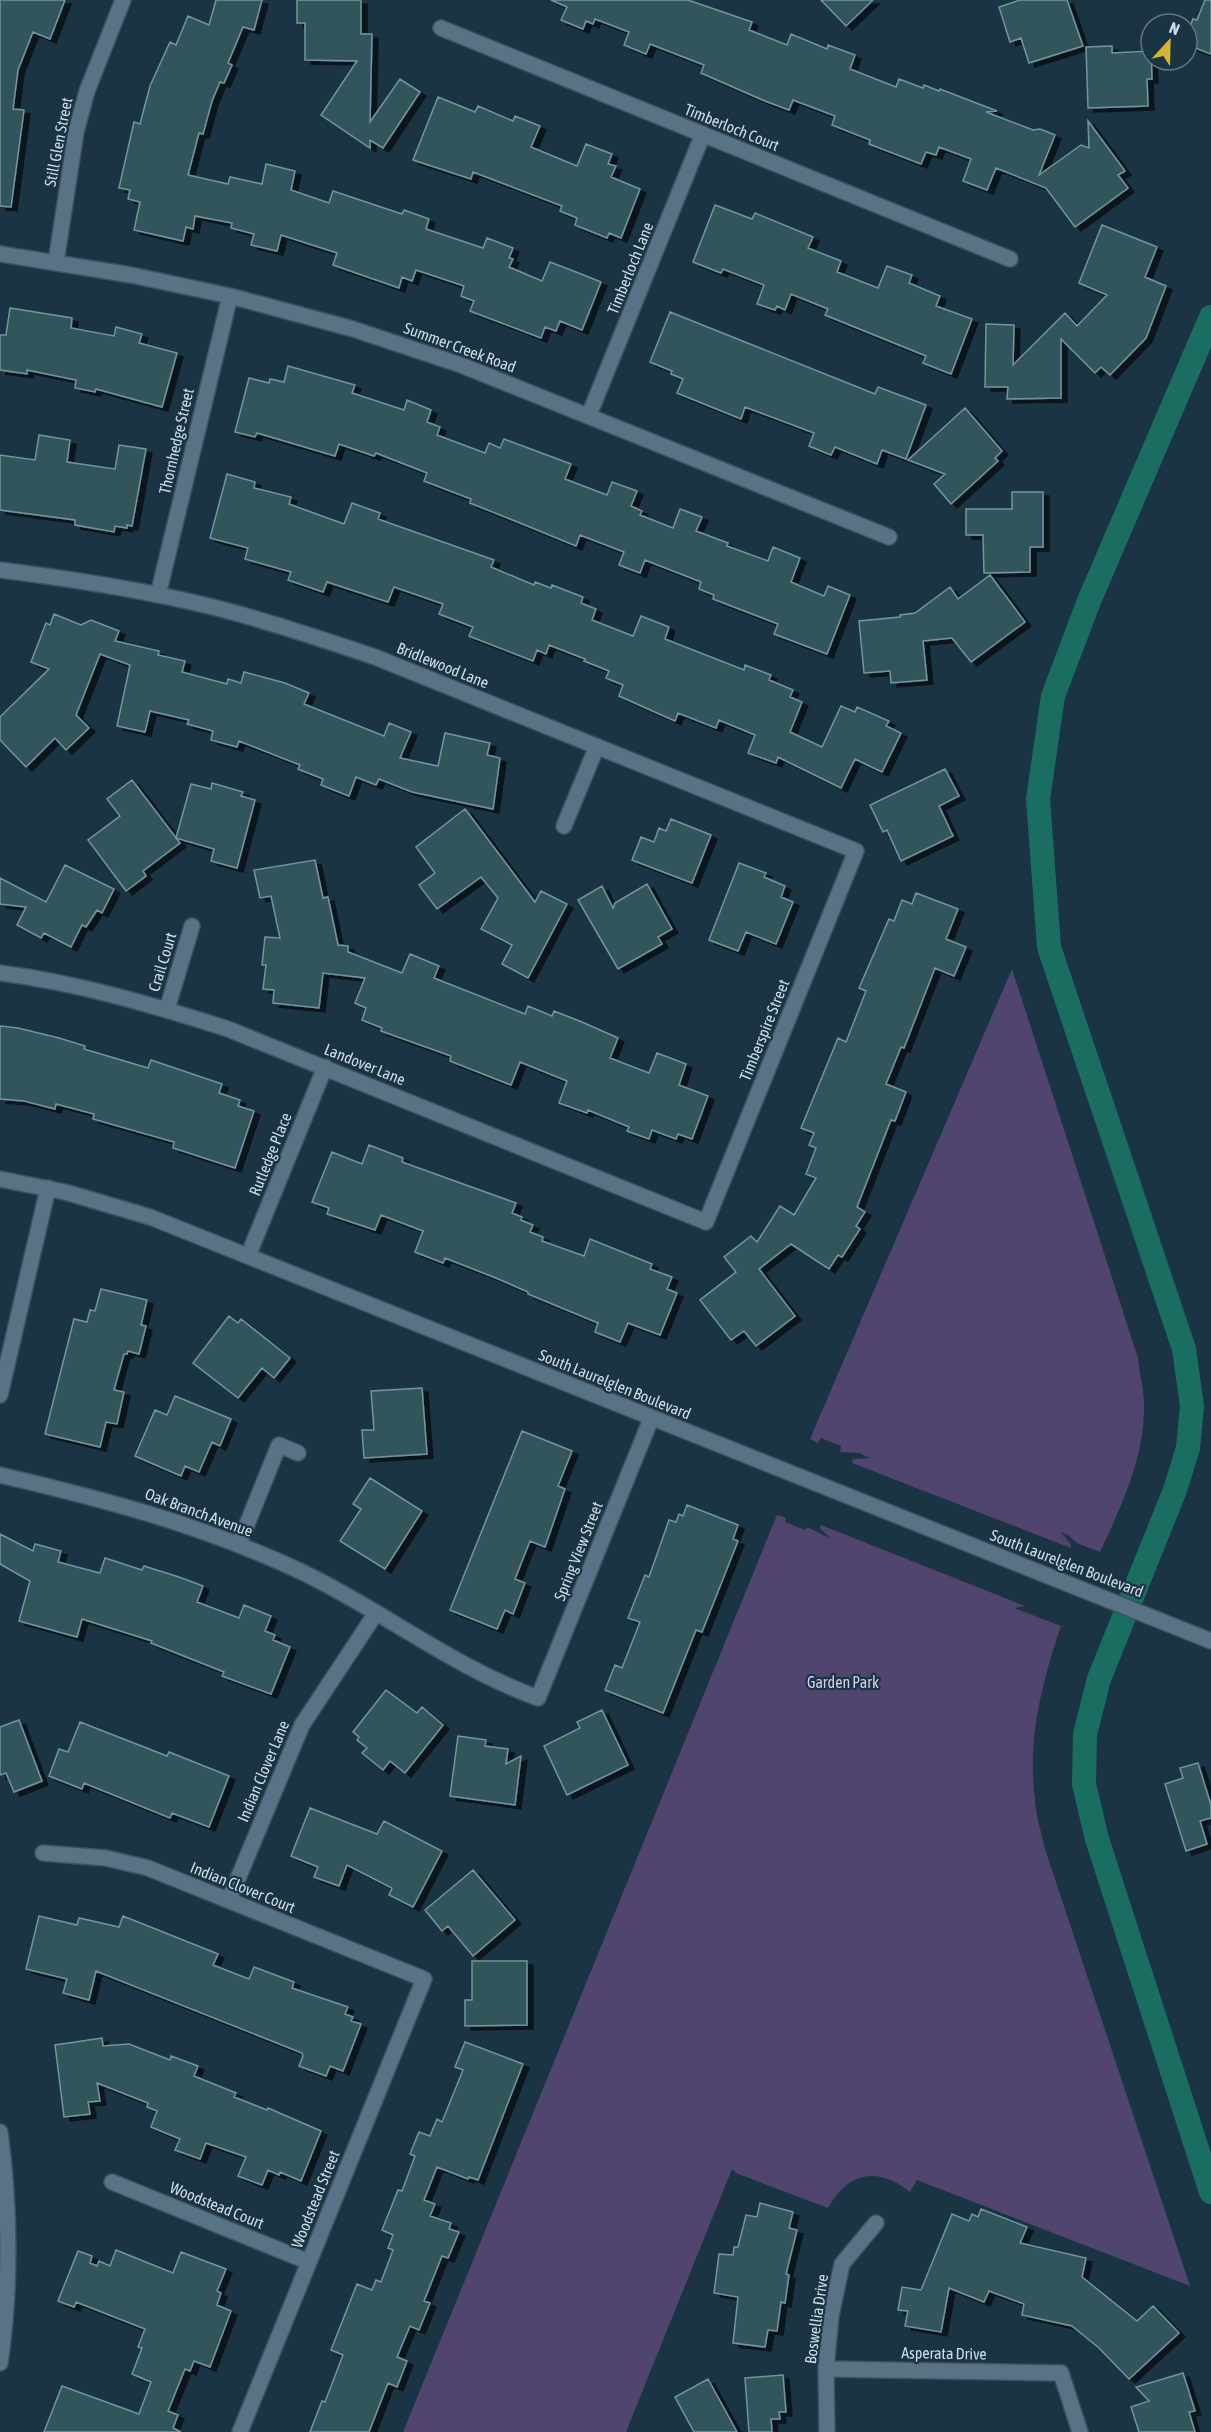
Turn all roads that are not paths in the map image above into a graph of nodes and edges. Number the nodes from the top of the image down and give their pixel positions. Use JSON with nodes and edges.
{"nodes":[{"id":1,"x":123,"y":0,"type":"edge"},
{"id":2,"x":441,"y":28,"type":"dead end"},
{"id":3,"x":703,"y":134,"type":"junction"},
{"id":4,"x":0,"y":254,"type":"edge"},
{"id":5,"x":1010,"y":259,"type":"dead end"},
{"id":6,"x":56,"y":262,"type":"junction"},
{"id":7,"x":230,"y":296,"type":"junction"},
{"id":8,"x":589,"y":415,"type":"junction"},
{"id":9,"x":889,"y":537,"type":"dead end"},
{"id":10,"x":0,"y":570,"type":"edge"},
{"id":11,"x":158,"y":595,"type":"junction"},
{"id":12,"x":597,"y":746,"type":"junction"},
{"id":13,"x":564,"y":826,"type":"dead end"},
{"id":14,"x":856,"y":851,"type":"joint"},
{"id":15,"x":192,"y":926,"type":"dead end"},
{"id":16,"x":0,"y":973,"type":"edge"},
{"id":17,"x":167,"y":1009,"type":"junction"},
{"id":18,"x":325,"y":1067,"type":"junction"},
{"id":19,"x":0,"y":1179,"type":"edge"},
{"id":20,"x":48,"y":1188,"type":"junction"},
{"id":21,"x":706,"y":1222,"type":"joint"},
{"id":22,"x":249,"y":1256,"type":"junction"},
{"id":23,"x":0,"y":1395,"type":"edge"},
{"id":24,"x":651,"y":1419,"type":"junction"},
{"id":25,"x":298,"y":1453,"type":"dead end"},
{"id":26,"x":0,"y":1475,"type":"edge"},
{"id":27,"x":238,"y":1544,"type":"junction"},
{"id":28,"x":376,"y":1613,"type":"junction"},
{"id":29,"x":1211,"y":1641,"type":"edge"},
{"id":30,"x":538,"y":1698,"type":"joint"},
{"id":31,"x":43,"y":1853,"type":"dead end"},
{"id":32,"x":228,"y":1900,"type":"junction"},
{"id":33,"x":424,"y":1979,"type":"joint"},
{"id":34,"x":0,"y":2132,"type":"edge"},
{"id":35,"x":112,"y":2182,"type":"dead end"},
{"id":36,"x":876,"y":2223,"type":"dead end"},
{"id":37,"x":309,"y":2262,"type":"junction"},
{"id":38,"x":0,"y":2363,"type":"edge"},
{"id":39,"x":826,"y":2368,"type":"junction"},
{"id":40,"x":240,"y":2432,"type":"edge"},
{"id":41,"x":827,"y":2432,"type":"edge"},
{"id":42,"x":1080,"y":2432,"type":"edge"}],
"edges":[{"from":1,"to":6,"type":"street","name":"Still Glen Street"},
{"from":2,"to":3,"type":"street","name":"Timberloch Court"},
{"from":3,"to":5,"type":"street","name":"Timberloch Court"},
{"from":3,"to":8,"type":"street","name":"Timberloch Lane"},
{"from":4,"to":6,"type":"street","name":"Summer Creek Road"},
{"from":6,"to":7,"type":"street","name":"Summer Creek Road"},
{"from":7,"to":8,"type":"street","name":"Summer Creek Road"},
{"from":7,"to":11,"type":"street","name":"Thornhedge Street"},
{"from":8,"to":9,"type":"street","name":"Summer Creek Road"},
{"from":10,"to":11,"type":"street","name":"Bridlewood Lane"},
{"from":11,"to":12,"type":"street","name":"Bridlewood Lane"},
{"from":12,"to":13,"type":"street"},
{"from":12,"to":14,"type":"street","name":"Bridlewood Lane"},
{"from":14,"to":21,"type":"street","name":"Timberspire Street"},
{"from":15,"to":17,"type":"street","name":"Crail Court"},
{"from":16,"to":17,"type":"street","name":"Landover Lane"},
{"from":17,"to":18,"type":"street","name":"Landover Lane"},
{"from":18,"to":21,"type":"street","name":"Landover Lane"},
{"from":18,"to":22,"type":"street","name":"Rutledge Place"},
{"from":19,"to":20,"type":"street","name":"South Laurelglen Boulevard"},
{"from":20,"to":22,"type":"street","name":"South Laurelglen Boulevard"},
{"from":20,"to":23,"type":"street"},
{"from":22,"to":24,"type":"street","name":"South Laurelglen Boulevard"},
{"from":24,"to":29,"type":"street","name":"South Laurelglen Boulevard"},
{"from":24,"to":30,"type":"street","name":"Spring View Street"},
{"from":25,"to":27,"type":"street"},
{"from":26,"to":27,"type":"street","name":"Oak Branch Avenue"},
{"from":27,"to":28,"type":"street","name":"Oak Branch Avenue"},
{"from":28,"to":30,"type":"street","name":"Oak Branch Avenue"},
{"from":28,"to":32,"type":"street","name":"Indian Clover Lane"},
{"from":31,"to":32,"type":"street","name":"Indian Clover Court"},
{"from":32,"to":33,"type":"street","name":"Indian Clover Court"},
{"from":33,"to":37,"type":"street","name":"Woodstead Street"},
{"from":34,"to":38,"type":"street"},
{"from":35,"to":37,"type":"street","name":"Woodstead Court"},
{"from":36,"to":39,"type":"street","name":"Boswellia Drive"},
{"from":37,"to":40,"type":"street","name":"Woodstead Street"},
{"from":39,"to":41,"type":"street","name":"Boswellia Drive"},
{"from":39,"to":42,"type":"street","name":"Asperata Drive"}]}
